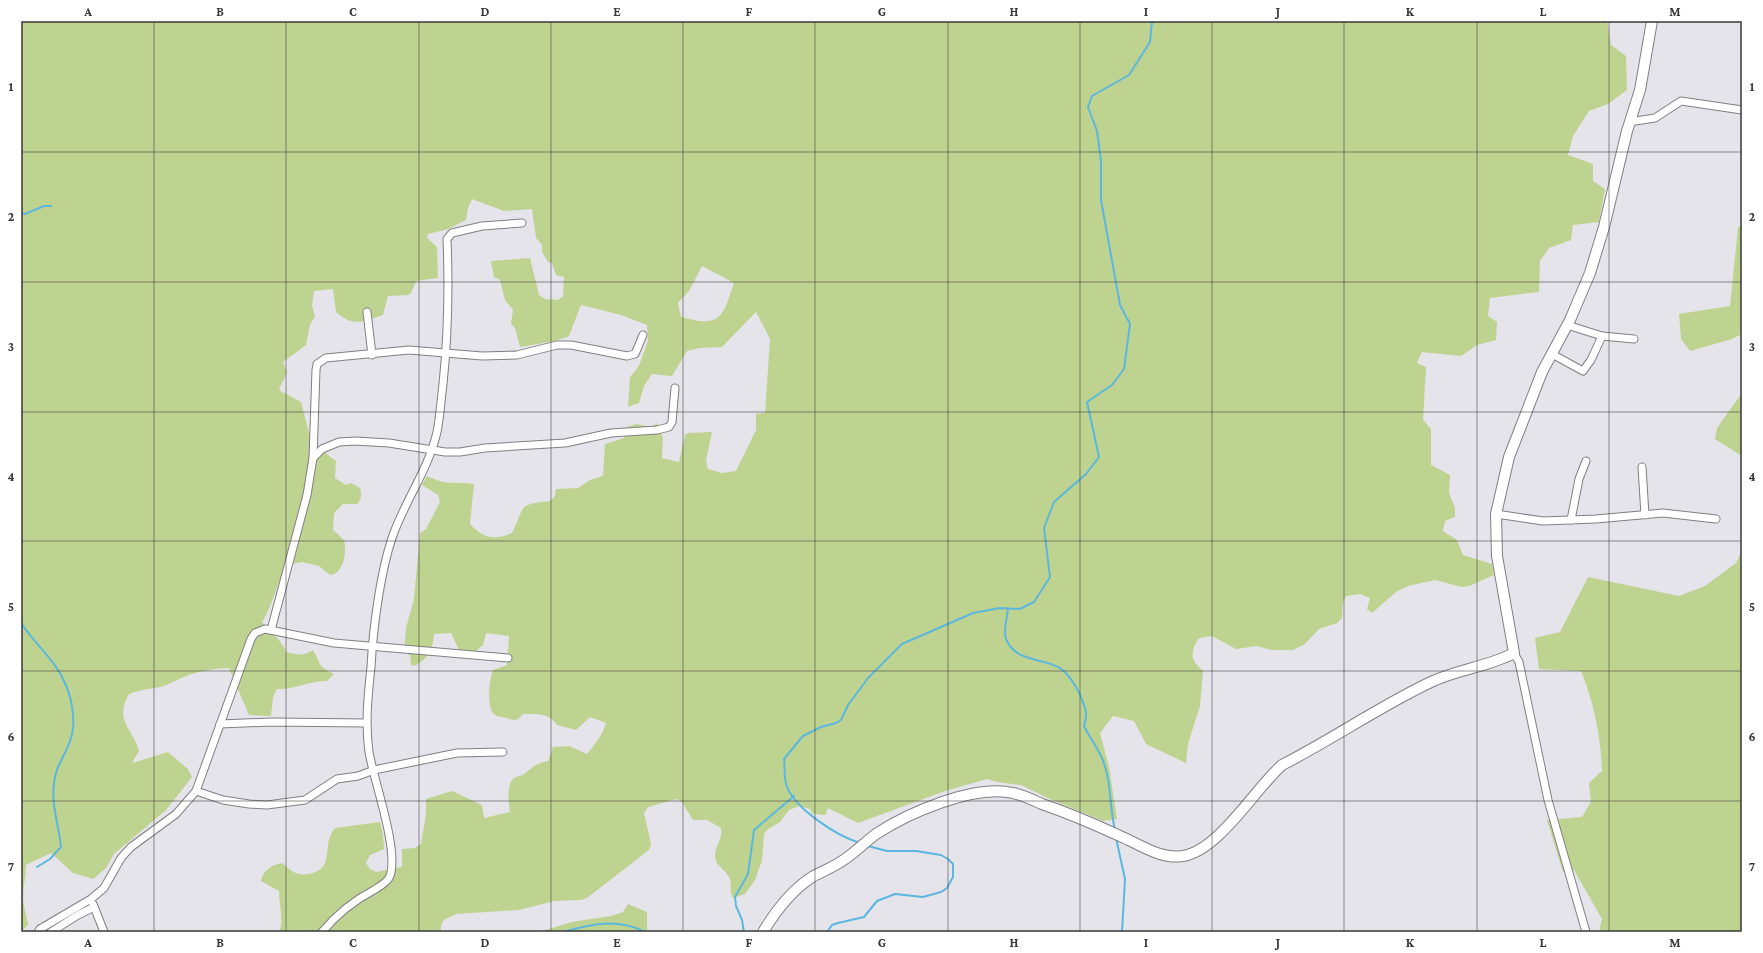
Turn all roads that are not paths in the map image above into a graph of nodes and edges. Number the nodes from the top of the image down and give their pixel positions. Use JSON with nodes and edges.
{"nodes":[{"id":1,"x":1652,"y":21,"type":"edge"},
{"id":2,"x":1742,"y":110,"type":"edge"},
{"id":3,"x":1629,"y":122,"type":"junction"},
{"id":4,"x":522,"y":223,"type":"dead end"},
{"id":5,"x":367,"y":312,"type":"dead end"},
{"id":6,"x":1567,"y":325,"type":"junction"},
{"id":7,"x":643,"y":335,"type":"dead end"},
{"id":8,"x":1602,"y":336,"type":"junction"},
{"id":9,"x":1634,"y":339,"type":"dead end"},
{"id":10,"x":446,"y":352,"type":"junction"},
{"id":11,"x":1552,"y":354,"type":"junction"},
{"id":12,"x":372,"y":355,"type":"junction"},
{"id":13,"x":674,"y":388,"type":"dead end"},
{"id":14,"x":432,"y":450,"type":"junction"},
{"id":15,"x":313,"y":458,"type":"junction"},
{"id":16,"x":1586,"y":461,"type":"dead end"},
{"id":17,"x":1642,"y":467,"type":"dead end"},
{"id":18,"x":1496,"y":514,"type":"junction"},
{"id":19,"x":1645,"y":515,"type":"junction"},
{"id":20,"x":1716,"y":519,"type":"dead end"},
{"id":21,"x":1571,"y":520,"type":"junction"},
{"id":22,"x":271,"y":630,"type":"junction"},
{"id":23,"x":372,"y":646,"type":"junction"},
{"id":24,"x":1514,"y":654,"type":"junction"},
{"id":25,"x":508,"y":658,"type":"dead end"},
{"id":26,"x":366,"y":723,"type":"junction"},
{"id":27,"x":220,"y":724,"type":"junction"},
{"id":28,"x":503,"y":752,"type":"dead end"},
{"id":29,"x":374,"y":770,"type":"junction"},
{"id":30,"x":196,"y":791,"type":"junction"},
{"id":31,"x":91,"y":899,"type":"junction"},
{"id":32,"x":94,"y":907,"type":"junction"},
{"id":33,"x":38,"y":932,"type":"edge"},
{"id":34,"x":51,"y":932,"type":"edge"},
{"id":35,"x":104,"y":932,"type":"edge"},
{"id":36,"x":322,"y":932,"type":"edge"},
{"id":37,"x":763,"y":932,"type":"edge"},
{"id":38,"x":1586,"y":932,"type":"edge"}],
"edges":[{"from":1,"to":3,"type":"main road"},
{"from":2,"to":3,"type":"street"},
{"from":3,"to":6,"type":"main road"},
{"from":4,"to":10,"type":"street"},
{"from":5,"to":12,"type":"street"},
{"from":6,"to":8,"type":"street"},
{"from":6,"to":11,"type":"main road"},
{"from":7,"to":10,"type":"street"},
{"from":8,"to":9,"type":"street"},
{"from":8,"to":11,"type":"street"},
{"from":10,"to":12,"type":"street"},
{"from":10,"to":14,"type":"street"},
{"from":11,"to":18,"type":"main road"},
{"from":12,"to":15,"type":"street"},
{"from":13,"to":14,"type":"street"},
{"from":14,"to":15,"type":"street"},
{"from":14,"to":23,"type":"street"},
{"from":15,"to":22,"type":"street"},
{"from":16,"to":21,"type":"street"},
{"from":17,"to":19,"type":"street"},
{"from":18,"to":21,"type":"street"},
{"from":18,"to":24,"type":"main road"},
{"from":19,"to":20,"type":"street"},
{"from":19,"to":21,"type":"street"},
{"from":22,"to":23,"type":"street"},
{"from":22,"to":27,"type":"street"},
{"from":23,"to":25,"type":"street"},
{"from":23,"to":26,"type":"street"},
{"from":24,"to":37,"type":"main road"},
{"from":24,"to":38,"type":"street"},
{"from":26,"to":27,"type":"street"},
{"from":26,"to":29,"type":"street"},
{"from":27,"to":30,"type":"street"},
{"from":28,"to":29,"type":"street"},
{"from":29,"to":30,"type":"street"},
{"from":29,"to":36,"type":"street"},
{"from":30,"to":31,"type":"street"},
{"from":31,"to":32,"type":"street"},
{"from":31,"to":33,"type":"street"},
{"from":32,"to":34,"type":"street"},
{"from":32,"to":35,"type":"street"}]}
